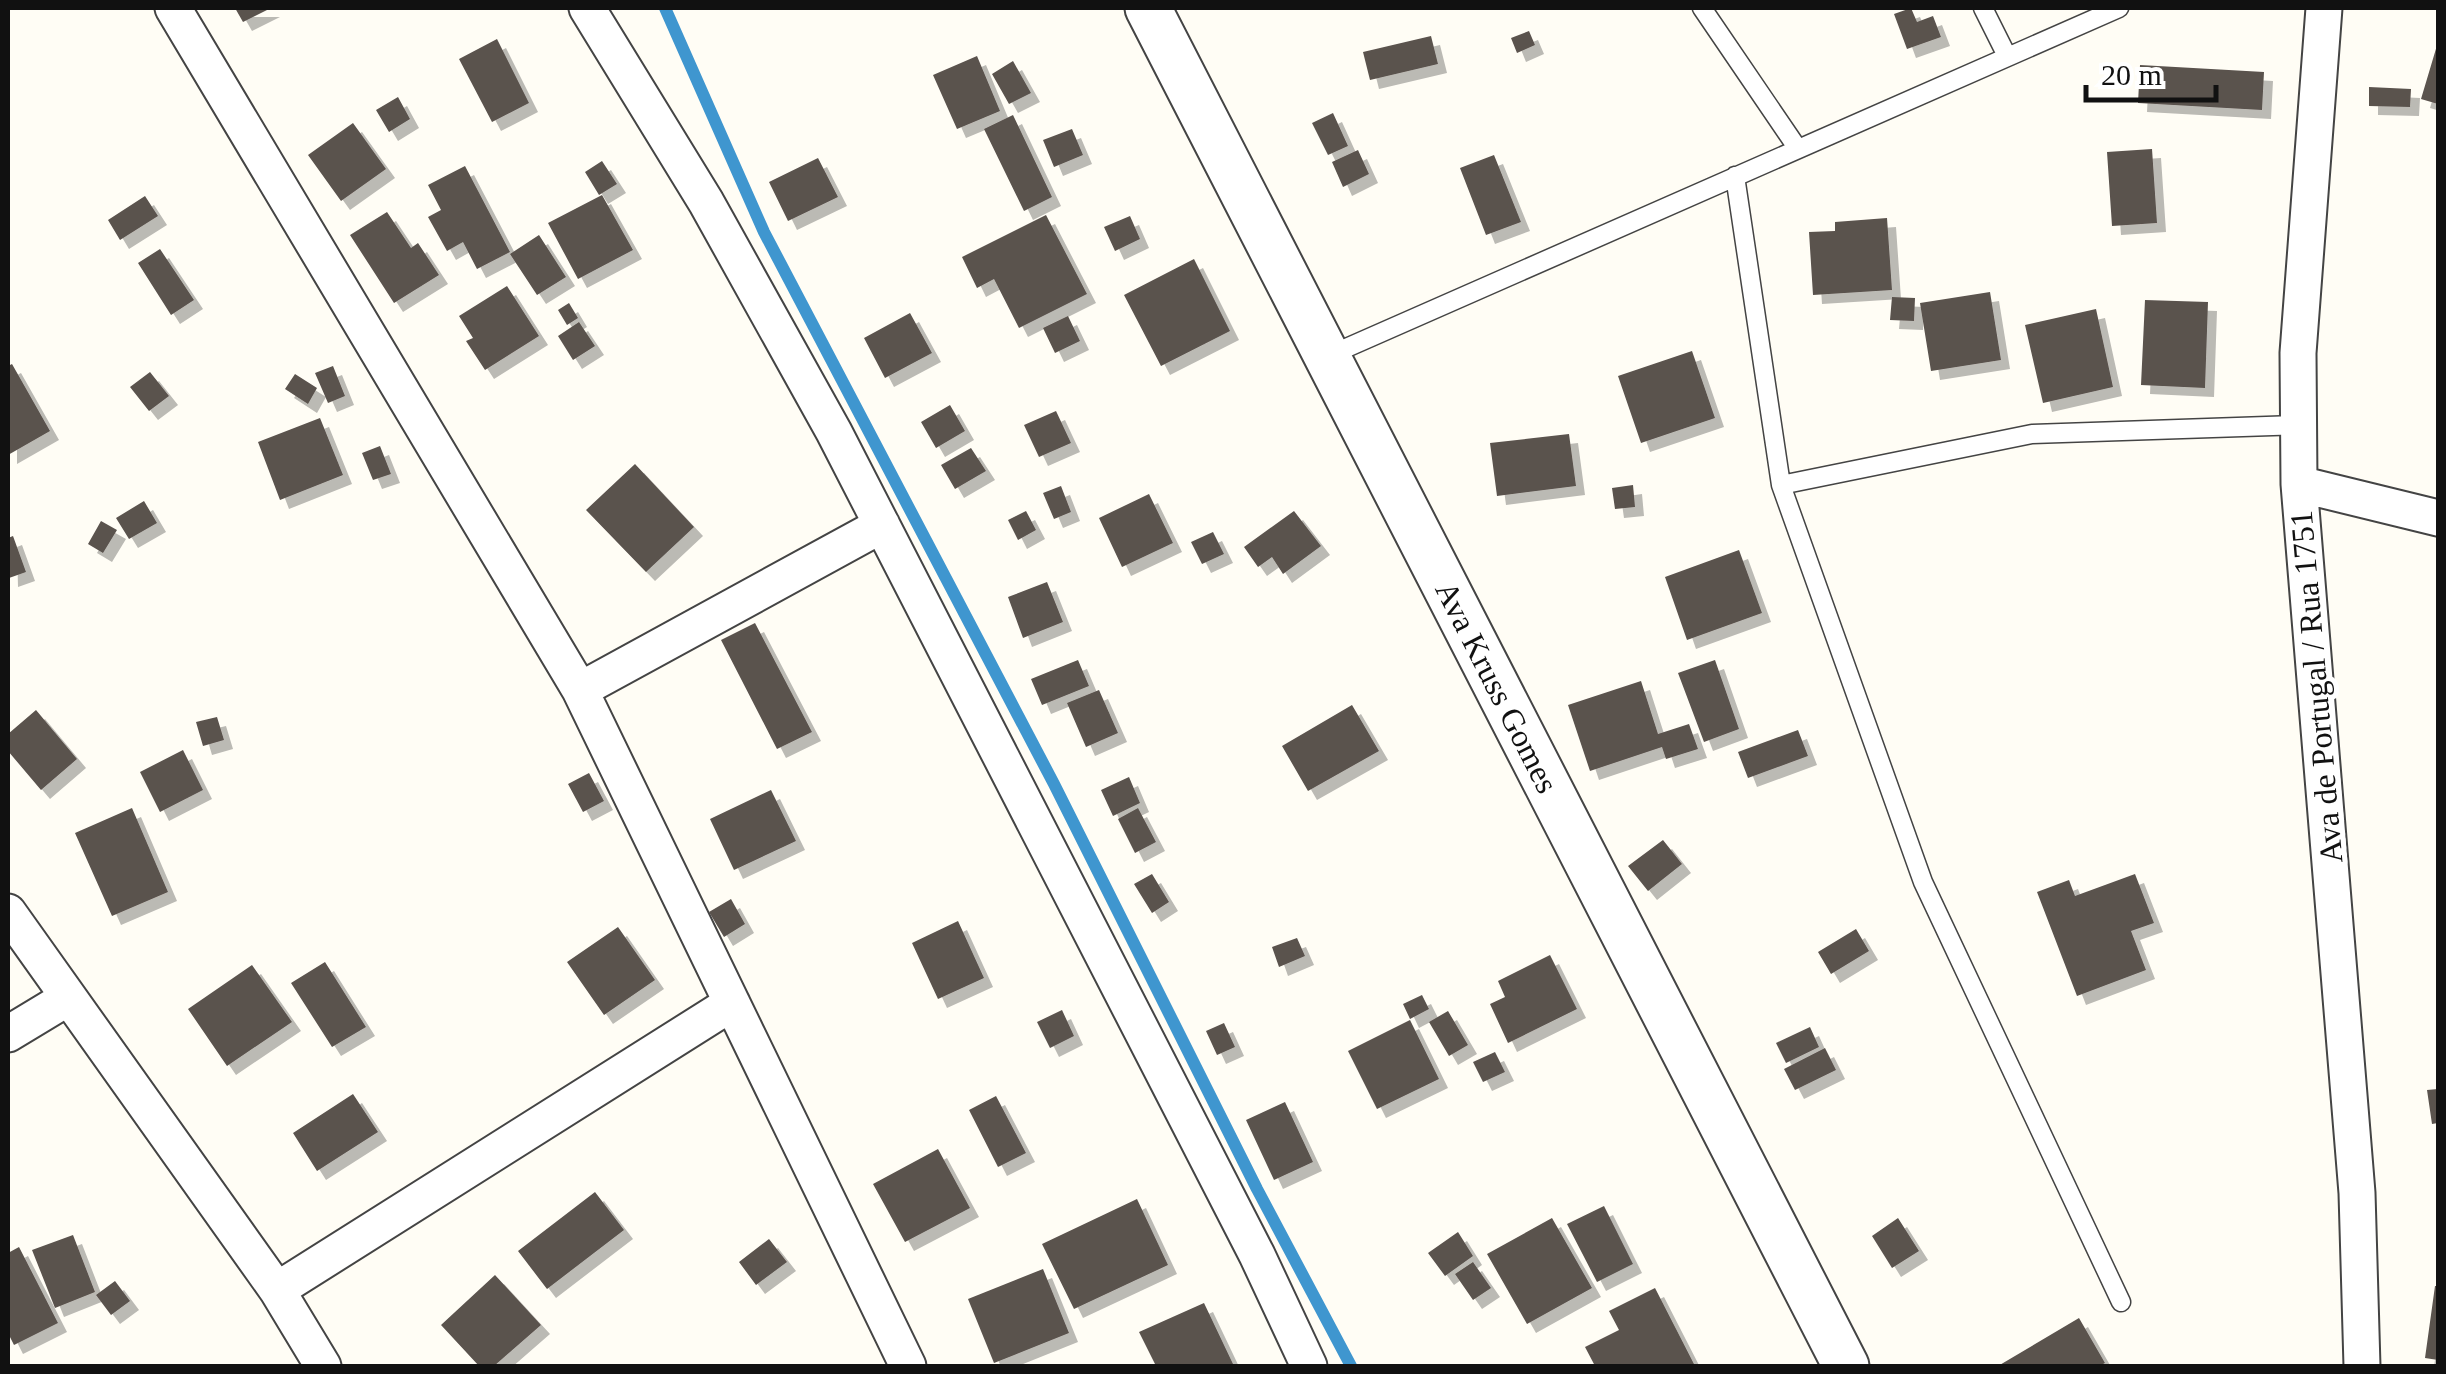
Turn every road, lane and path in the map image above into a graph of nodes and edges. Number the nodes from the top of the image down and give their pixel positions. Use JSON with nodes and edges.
{"nodes":[{"id":1,"x":173,"y":8,"type":"edge"},
{"id":2,"x":587,"y":8,"type":"edge"},
{"id":3,"x":1148,"y":8,"type":"edge"},
{"id":4,"x":1702,"y":8,"type":"edge"},
{"id":5,"x":1983,"y":8,"type":"edge"},
{"id":6,"x":2119,"y":8,"type":"edge"},
{"id":7,"x":2324,"y":8,"type":"edge"},
{"id":8,"x":2007,"y":56,"type":"junction"},
{"id":9,"x":1798,"y":149,"type":"junction"},
{"id":10,"x":1735,"y":176,"type":"junction"},
{"id":11,"x":1327,"y":356,"type":"junction"},
{"id":12,"x":2299,"y":425,"type":"junction"},
{"id":13,"x":2299,"y":484,"type":"junction"},
{"id":14,"x":1781,"y":485,"type":"junction"},
{"id":15,"x":2438,"y":518,"type":"edge"},
{"id":16,"x":882,"y":525,"type":"junction"},
{"id":17,"x":580,"y":690,"type":"junction"},
{"id":18,"x":8,"y":912,"type":"edge"},
{"id":19,"x":66,"y":999,"type":"junction"},
{"id":20,"x":732,"y":1003,"type":"junction"},
{"id":21,"x":8,"y":1034,"type":"edge"},
{"id":22,"x":277,"y":1290,"type":"junction"},
{"id":23,"x":2121,"y":1302,"type":"dead end"},
{"id":24,"x":323,"y":1366,"type":"edge"},
{"id":25,"x":908,"y":1366,"type":"edge"},
{"id":26,"x":1309,"y":1366,"type":"edge"},
{"id":27,"x":1846,"y":1366,"type":"edge"},
{"id":28,"x":2362,"y":1366,"type":"edge"}],
"edges":[{"from":1,"to":17,"type":"street"},
{"from":2,"to":16,"type":"street"},
{"from":3,"to":11,"type":"street","name":"Ava Kruss Gomes"},
{"from":4,"to":9,"type":"lane"},
{"from":5,"to":8,"type":"lane"},
{"from":6,"to":8,"type":"lane"},
{"from":7,"to":12,"type":"street","name":"Ava de Portugal / Rua 1751"},
{"from":8,"to":9,"type":"lane"},
{"from":9,"to":10,"type":"lane"},
{"from":10,"to":11,"type":"lane"},
{"from":10,"to":14,"type":"lane"},
{"from":11,"to":27,"type":"street","name":"Ava Kruss Gomes"},
{"from":12,"to":13,"type":"street","name":"Ava de Portugal / Rua 1751"},
{"from":12,"to":14,"type":"lane"},
{"from":13,"to":15,"type":"street"},
{"from":13,"to":28,"type":"street","name":"Ava de Portugal / Rua 1751"},
{"from":14,"to":23,"type":"lane"},
{"from":16,"to":17,"type":"street"},
{"from":16,"to":26,"type":"street"},
{"from":17,"to":20,"type":"street"},
{"from":18,"to":19,"type":"street"},
{"from":19,"to":21,"type":"street"},
{"from":19,"to":22,"type":"street"},
{"from":20,"to":22,"type":"street"},
{"from":20,"to":25,"type":"street"},
{"from":22,"to":24,"type":"street"}]}
